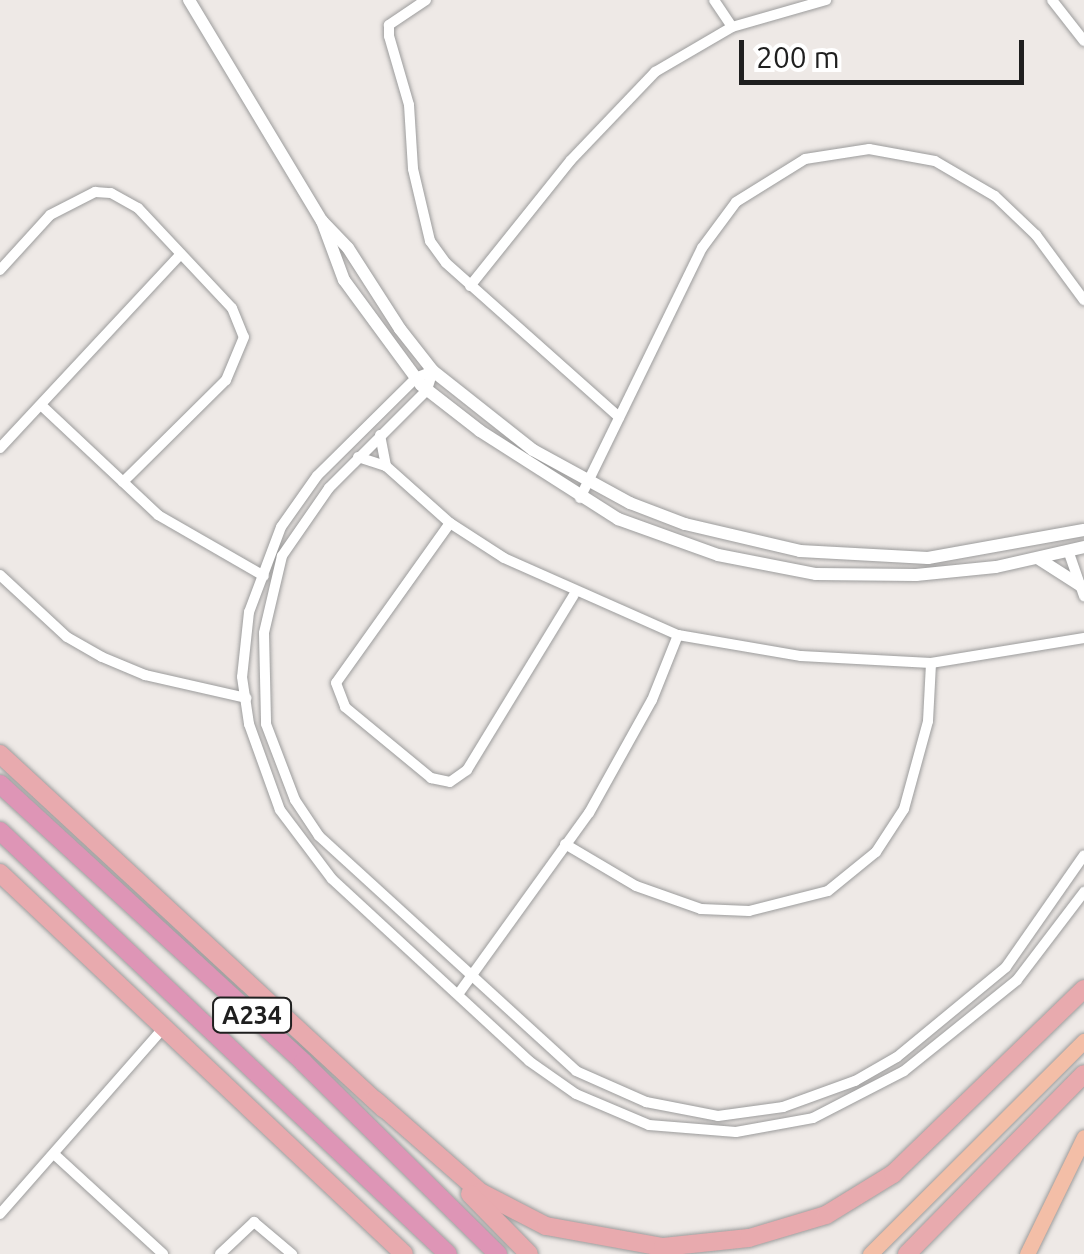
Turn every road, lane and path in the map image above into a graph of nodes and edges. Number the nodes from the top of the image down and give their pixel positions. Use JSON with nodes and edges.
{"nodes":[{"id":1,"x":189,"y":0,"type":"edge"},
{"id":2,"x":426,"y":0,"type":"edge"},
{"id":3,"x":714,"y":0,"type":"edge"},
{"id":4,"x":826,"y":0,"type":"edge"},
{"id":5,"x":1052,"y":0,"type":"edge"},
{"id":6,"x":732,"y":28,"type":"junction"},
{"id":7,"x":1084,"y":41,"type":"edge"},
{"id":8,"x":322,"y":222,"type":"junction"},
{"id":9,"x":180,"y":254,"type":"junction"},
{"id":10,"x":0,"y":270,"type":"edge"},
{"id":11,"x":470,"y":286,"type":"junction"},
{"id":12,"x":1084,"y":300,"type":"edge"},
{"id":13,"x":433,"y":371,"type":"junction"},
{"id":14,"x":416,"y":378,"type":"junction"},
{"id":15,"x":427,"y":390,"type":"junction"},
{"id":16,"x":41,"y":405,"type":"junction"},
{"id":17,"x":620,"y":417,"type":"junction"},
{"id":18,"x":380,"y":435,"type":"junction"},
{"id":19,"x":0,"y":448,"type":"edge"},
{"id":20,"x":358,"y":457,"type":"junction"},
{"id":21,"x":386,"y":466,"type":"junction"},
{"id":22,"x":124,"y":482,"type":"junction"},
{"id":23,"x":588,"y":482,"type":"junction"},
{"id":24,"x":580,"y":498,"type":"junction"},
{"id":25,"x":450,"y":524,"type":"junction"},
{"id":26,"x":1083,"y":531,"type":"edge"},
{"id":27,"x":1049,"y":539,"type":"junction"},
{"id":28,"x":1077,"y":551,"type":"edge"},
{"id":29,"x":1036,"y":558,"type":"junction"},
{"id":30,"x":0,"y":574,"type":"edge"},
{"id":31,"x":261,"y":575,"type":"junction"},
{"id":32,"x":275,"y":579,"type":"junction"},
{"id":33,"x":1082,"y":591,"type":"edge"},
{"id":34,"x":574,"y":595,"type":"junction"},
{"id":35,"x":1084,"y":624,"type":"edge"},
{"id":36,"x":678,"y":635,"type":"junction"},
{"id":37,"x":1069,"y":638,"type":"junction"},
{"id":38,"x":1084,"y":638,"type":"edge"},
{"id":39,"x":930,"y":664,"type":"junction"},
{"id":40,"x":243,"y":679,"type":"junction"},
{"id":41,"x":226,"y":688,"type":"junction"},
{"id":42,"x":246,"y":698,"type":"junction"},
{"id":43,"x":0,"y":754,"type":"edge"},
{"id":44,"x":0,"y":784,"type":"edge"},
{"id":45,"x":0,"y":831,"type":"edge"},
{"id":46,"x":566,"y":844,"type":"junction"},
{"id":47,"x":1084,"y":854,"type":"edge"},
{"id":48,"x":0,"y":873,"type":"edge"},
{"id":49,"x":1084,"y":892,"type":"edge"},
{"id":50,"x":470,"y":978,"type":"junction"},
{"id":51,"x":1084,"y":990,"type":"edge"},
{"id":52,"x":458,"y":993,"type":"junction"},
{"id":53,"x":164,"y":1026,"type":"junction"},
{"id":54,"x":1084,"y":1041,"type":"edge"},
{"id":55,"x":1084,"y":1074,"type":"edge"},
{"id":56,"x":376,"y":1100,"type":"junction"},
{"id":57,"x":1084,"y":1138,"type":"edge"},
{"id":58,"x":54,"y":1154,"type":"junction"},
{"id":59,"x":0,"y":1214,"type":"edge"},
{"id":60,"x":163,"y":1254,"type":"edge"},
{"id":61,"x":220,"y":1254,"type":"edge"},
{"id":62,"x":292,"y":1254,"type":"edge"},
{"id":63,"x":403,"y":1254,"type":"edge"},
{"id":64,"x":448,"y":1254,"type":"edge"},
{"id":65,"x":498,"y":1254,"type":"edge"},
{"id":66,"x":530,"y":1254,"type":"edge"},
{"id":67,"x":870,"y":1254,"type":"edge"},
{"id":68,"x":908,"y":1254,"type":"edge"},
{"id":69,"x":1027,"y":1254,"type":"edge"}],
"edges":[{"from":1,"to":8,"type":"street"},
{"from":2,"to":11,"type":"street"},
{"from":3,"to":6,"type":"street"},
{"from":4,"to":6,"type":"street"},
{"from":5,"to":7,"type":"street"},
{"from":6,"to":11,"type":"street"},
{"from":8,"to":13,"type":"street"},
{"from":8,"to":14,"type":"street"},
{"from":9,"to":10,"type":"street"},
{"from":9,"to":16,"type":"street"},
{"from":9,"to":22,"type":"street"},
{"from":11,"to":17,"type":"street"},
{"from":12,"to":17,"type":"street"},
{"from":13,"to":14,"type":"street"},
{"from":13,"to":15,"type":"street"},
{"from":13,"to":23,"type":"street"},
{"from":14,"to":15,"type":"street"},
{"from":14,"to":31,"type":"street"},
{"from":15,"to":18,"type":"street"},
{"from":15,"to":24,"type":"street"},
{"from":16,"to":19,"type":"street"},
{"from":16,"to":22,"type":"street"},
{"from":17,"to":23,"type":"street"},
{"from":18,"to":20,"type":"street"},
{"from":18,"to":21,"type":"street"},
{"from":20,"to":21,"type":"street"},
{"from":20,"to":32,"type":"street"},
{"from":21,"to":25,"type":"street"},
{"from":22,"to":31,"type":"street"},
{"from":23,"to":24,"type":"street"},
{"from":23,"to":27,"type":"street"},
{"from":24,"to":29,"type":"street"},
{"from":25,"to":34,"type":"street"},
{"from":25,"to":34,"type":"street"},
{"from":26,"to":27,"type":"street"},
{"from":26,"to":28,"type":"street"},
{"from":27,"to":28,"type":"street"},
{"from":28,"to":29,"type":"street"},
{"from":28,"to":33,"type":"street"},
{"from":29,"to":33,"type":"street"},
{"from":30,"to":41,"type":"street"},
{"from":31,"to":32,"type":"street"},
{"from":31,"to":40,"type":"street"},
{"from":32,"to":50,"type":"street"},
{"from":34,"to":36,"type":"street"},
{"from":35,"to":37,"type":"street"},
{"from":36,"to":39,"type":"street"},
{"from":36,"to":46,"type":"street"},
{"from":37,"to":38,"type":"street"},
{"from":37,"to":39,"type":"street"},
{"from":39,"to":46,"type":"street"},
{"from":40,"to":41,"type":"street"},
{"from":40,"to":42,"type":"street"},
{"from":41,"to":42,"type":"street"},
{"from":42,"to":52,"type":"street"},
{"from":43,"to":56,"type":"highway"},
{"from":44,"to":65,"type":"highway","number":"A234"},
{"from":45,"to":64,"type":"highway","number":"A234"},
{"from":46,"to":50,"type":"street"},
{"from":47,"to":50,"type":"street"},
{"from":48,"to":53,"type":"highway"},
{"from":49,"to":52,"type":"street"},
{"from":50,"to":52,"type":"street"},
{"from":51,"to":56,"type":"highway"},
{"from":53,"to":58,"type":"street"},
{"from":53,"to":63,"type":"highway"},
{"from":54,"to":67,"type":"main road"},
{"from":55,"to":68,"type":"highway"},
{"from":56,"to":66,"type":"highway"},
{"from":57,"to":69,"type":"main road"},
{"from":58,"to":59,"type":"street"},
{"from":58,"to":60,"type":"street"},
{"from":61,"to":62,"type":"street"}]}
